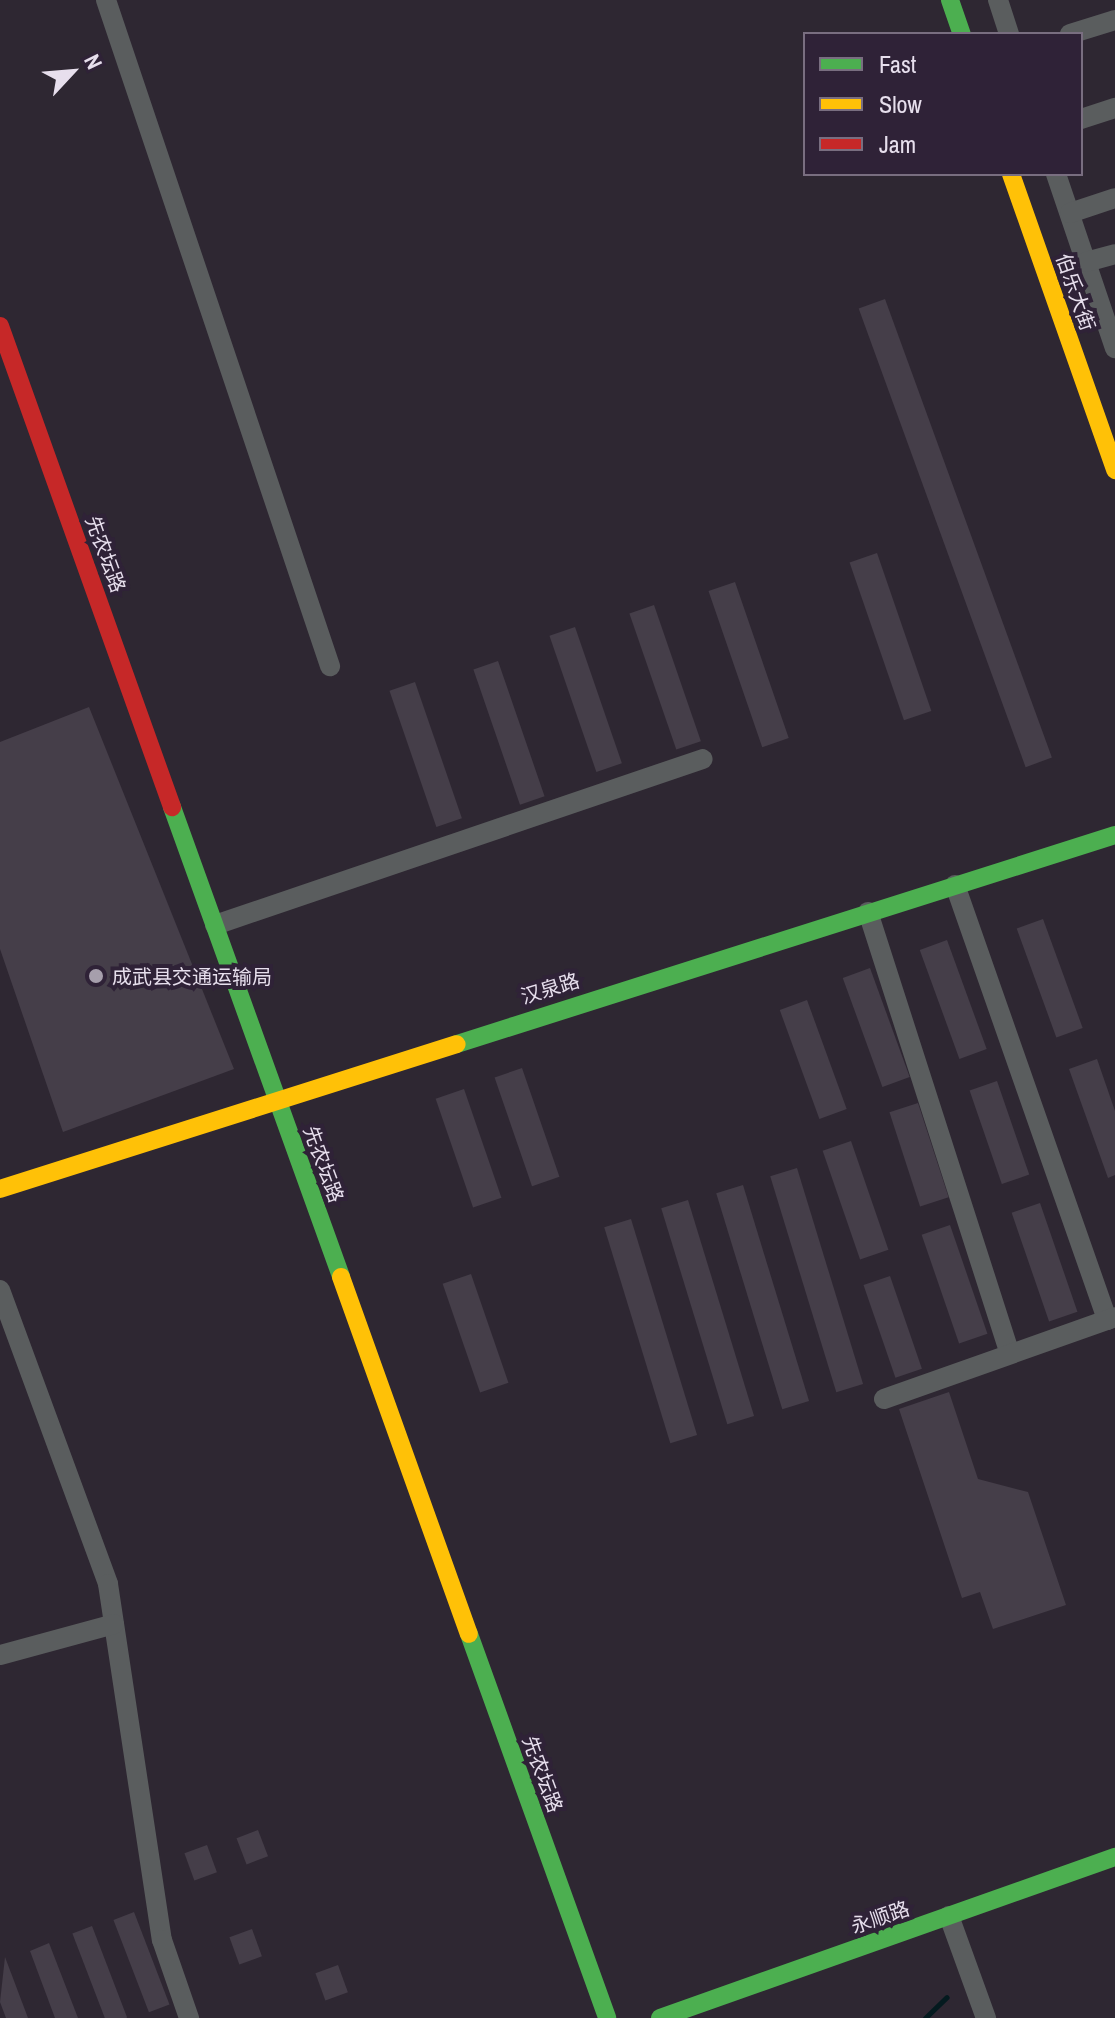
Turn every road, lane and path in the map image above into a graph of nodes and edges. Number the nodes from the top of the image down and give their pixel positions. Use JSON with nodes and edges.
{"nodes":[{"id":1,"x":106,"y":0,"type":"edge"},
{"id":2,"x":950,"y":0,"type":"edge"},
{"id":3,"x":998,"y":0,"type":"edge"},
{"id":4,"x":1115,"y":20,"type":"edge"},
{"id":5,"x":961,"y":32,"type":"edge"},
{"id":6,"x":1008,"y":32,"type":"edge"},
{"id":7,"x":1076,"y":32,"type":"edge"},
{"id":8,"x":1115,"y":108,"type":"edge"},
{"id":9,"x":1083,"y":118,"type":"edge"},
{"id":10,"x":1012,"y":176,"type":"edge"},
{"id":11,"x":1057,"y":176,"type":"edge"},
{"id":12,"x":1115,"y":198,"type":"edge"},
{"id":13,"x":1070,"y":213,"type":"junction"},
{"id":14,"x":1115,"y":254,"type":"edge"},
{"id":15,"x":1086,"y":262,"type":"junction"},
{"id":16,"x":0,"y":326,"type":"edge"},
{"id":17,"x":1115,"y":347,"type":"edge"},
{"id":18,"x":1115,"y":470,"type":"edge"},
{"id":19,"x":330,"y":666,"type":"dead end"},
{"id":20,"x":703,"y":759,"type":"dead end"},
{"id":21,"x":1115,"y":835,"type":"edge"},
{"id":22,"x":955,"y":885,"type":"junction"},
{"id":23,"x":868,"y":912,"type":"junction"},
{"id":24,"x":215,"y":925,"type":"junction"},
{"id":25,"x":277,"y":1097,"type":"junction"},
{"id":26,"x":0,"y":1189,"type":"edge"},
{"id":27,"x":0,"y":1290,"type":"edge"},
{"id":28,"x":1111,"y":1319,"type":"edge"},
{"id":29,"x":1010,"y":1354,"type":"junction"},
{"id":30,"x":884,"y":1399,"type":"dead end"},
{"id":31,"x":114,"y":1624,"type":"junction"},
{"id":32,"x":0,"y":1655,"type":"edge"},
{"id":33,"x":1115,"y":1857,"type":"edge"},
{"id":34,"x":949,"y":1916,"type":"junction"},
{"id":35,"x":189,"y":2018,"type":"edge"},
{"id":36,"x":607,"y":2018,"type":"edge"},
{"id":37,"x":660,"y":2018,"type":"edge"},
{"id":38,"x":986,"y":2018,"type":"edge"}],
"edges":[{"from":1,"to":19,"type":"street"},
{"from":2,"to":5,"type":"street"},
{"from":3,"to":6,"type":"street"},
{"from":4,"to":7,"type":"street"},
{"from":8,"to":9,"type":"street"},
{"from":10,"to":18,"type":"street","name":"伯乐大街"},
{"from":11,"to":13,"type":"street"},
{"from":12,"to":13,"type":"street"},
{"from":13,"to":15,"type":"street"},
{"from":14,"to":15,"type":"street"},
{"from":15,"to":17,"type":"street"},
{"from":16,"to":24,"type":"street","name":"先农坛路"},
{"from":20,"to":24,"type":"street"},
{"from":21,"to":22,"type":"street","name":"汉泉路"},
{"from":22,"to":23,"type":"street","name":"汉泉路"},
{"from":22,"to":28,"type":"street"},
{"from":23,"to":25,"type":"street","name":"汉泉路"},
{"from":23,"to":29,"type":"street"},
{"from":24,"to":25,"type":"street","name":"先农坛路"},
{"from":25,"to":26,"type":"street","name":"汉泉路"},
{"from":25,"to":36,"type":"street","name":"先农坛路"},
{"from":27,"to":31,"type":"street"},
{"from":28,"to":29,"type":"street"},
{"from":29,"to":30,"type":"street"},
{"from":31,"to":32,"type":"street"},
{"from":31,"to":35,"type":"street"},
{"from":33,"to":34,"type":"street","name":"永顺路"},
{"from":34,"to":37,"type":"street","name":"永顺路"},
{"from":34,"to":38,"type":"street"}]}
